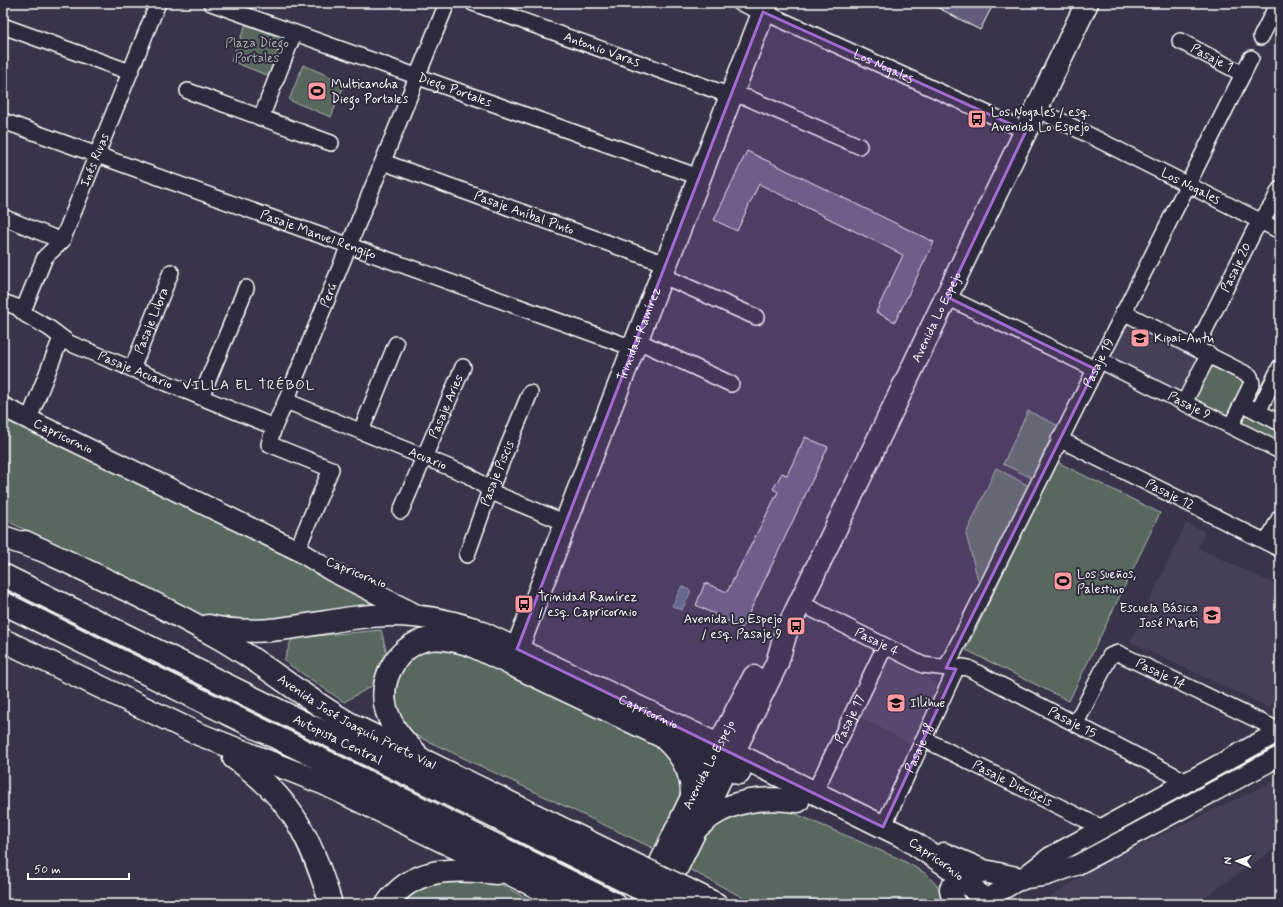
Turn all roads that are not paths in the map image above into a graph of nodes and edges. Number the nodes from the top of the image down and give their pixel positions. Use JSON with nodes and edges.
{"nodes":[{"id":1,"x":158,"y":3,"type":"edge"},
{"id":2,"x":211,"y":3,"type":"edge"},
{"id":3,"x":447,"y":3,"type":"edge"},
{"id":4,"x":473,"y":3,"type":"edge"},
{"id":5,"x":740,"y":3,"type":"edge"},
{"id":6,"x":1087,"y":3,"type":"edge"},
{"id":7,"x":1278,"y":3,"type":"edge"},
{"id":8,"x":765,"y":7,"type":"edge"},
{"id":9,"x":3,"y":26,"type":"edge"},
{"id":10,"x":294,"y":33,"type":"junction"},
{"id":11,"x":1261,"y":37,"type":"dead end"},
{"id":12,"x":1180,"y":42,"type":"dead end"},
{"id":13,"x":1251,"y":58,"type":"dead end"},
{"id":14,"x":130,"y":72,"type":"junction"},
{"id":15,"x":1243,"y":74,"type":"junction"},
{"id":16,"x":417,"y":77,"type":"junction"},
{"id":17,"x":188,"y":91,"type":"dead end"},
{"id":18,"x":732,"y":94,"type":"junction"},
{"id":19,"x":1037,"y":109,"type":"junction"},
{"id":20,"x":261,"y":118,"type":"junction"},
{"id":21,"x":3,"y":121,"type":"edge"},
{"id":22,"x":1026,"y":131,"type":"junction"},
{"id":23,"x":331,"y":143,"type":"dead end"},
{"id":24,"x":859,"y":146,"type":"dead end"},
{"id":25,"x":97,"y":155,"type":"junction"},
{"id":26,"x":383,"y":162,"type":"junction"},
{"id":27,"x":699,"y":178,"type":"junction"},
{"id":28,"x":1188,"y":185,"type":"junction"},
{"id":29,"x":1280,"y":189,"type":"edge"},
{"id":30,"x":3,"y":217,"type":"edge"},
{"id":31,"x":1262,"y":222,"type":"junction"},
{"id":32,"x":1280,"y":231,"type":"edge"},
{"id":33,"x":62,"y":241,"type":"junction"},
{"id":34,"x":349,"y":246,"type":"junction"},
{"id":35,"x":664,"y":270,"type":"junction"},
{"id":36,"x":171,"y":272,"type":"dead end"},
{"id":37,"x":246,"y":288,"type":"dead end"},
{"id":38,"x":947,"y":297,"type":"junction"},
{"id":39,"x":3,"y":302,"type":"edge"},
{"id":40,"x":23,"y":311,"type":"junction"},
{"id":41,"x":1123,"y":312,"type":"junction"},
{"id":42,"x":756,"y":317,"type":"dead end"},
{"id":43,"x":61,"y":338,"type":"junction"},
{"id":44,"x":396,"y":344,"type":"dead end"},
{"id":45,"x":635,"y":344,"type":"junction"},
{"id":46,"x":1202,"y":351,"type":"junction"},
{"id":47,"x":1097,"y":364,"type":"junction"},
{"id":48,"x":463,"y":367,"type":"dead end"},
{"id":49,"x":1280,"y":367,"type":"edge"},
{"id":50,"x":132,"y":369,"type":"junction"},
{"id":51,"x":731,"y":384,"type":"dead end"},
{"id":52,"x":530,"y":393,"type":"dead end"},
{"id":53,"x":201,"y":397,"type":"junction"},
{"id":54,"x":286,"y":401,"type":"junction"},
{"id":55,"x":1184,"y":403,"type":"junction"},
{"id":56,"x":1242,"y":404,"type":"junction"},
{"id":57,"x":3,"y":406,"type":"edge"},
{"id":58,"x":1258,"y":412,"type":"junction"},
{"id":59,"x":29,"y":419,"type":"junction"},
{"id":60,"x":1280,"y":423,"type":"edge"},
{"id":61,"x":1231,"y":426,"type":"junction"},
{"id":62,"x":274,"y":427,"type":"junction"},
{"id":63,"x":361,"y":431,"type":"junction"},
{"id":64,"x":1060,"y":439,"type":"junction"},
{"id":65,"x":1280,"y":451,"type":"edge"},
{"id":66,"x":425,"y":457,"type":"junction"},
{"id":67,"x":490,"y":490,"type":"junction"},
{"id":68,"x":401,"y":511,"type":"dead end"},
{"id":69,"x":1280,"y":516,"type":"edge"},
{"id":70,"x":566,"y":523,"type":"junction"},
{"id":71,"x":3,"y":531,"type":"edge"},
{"id":72,"x":3,"y":537,"type":"edge"},
{"id":73,"x":1273,"y":546,"type":"edge"},
{"id":74,"x":42,"y":550,"type":"junction"},
{"id":75,"x":297,"y":550,"type":"junction"},
{"id":76,"x":467,"y":555,"type":"dead end"},
{"id":77,"x":3,"y":575,"type":"edge"},
{"id":78,"x":3,"y":603,"type":"edge"},
{"id":79,"x":800,"y":603,"type":"junction"},
{"id":80,"x":420,"y":616,"type":"junction"},
{"id":81,"x":180,"y":617,"type":"junction"},
{"id":82,"x":473,"y":637,"type":"junction"},
{"id":83,"x":3,"y":640,"type":"edge"},
{"id":84,"x":885,"y":646,"type":"junction"},
{"id":85,"x":515,"y":657,"type":"junction"},
{"id":86,"x":951,"y":668,"type":"junction"},
{"id":87,"x":1076,"y":723,"type":"junction"},
{"id":88,"x":1280,"y":731,"type":"edge"},
{"id":89,"x":196,"y":733,"type":"junction"},
{"id":90,"x":661,"y":735,"type":"junction"},
{"id":91,"x":924,"y":739,"type":"junction"},
{"id":92,"x":722,"y":756,"type":"junction"},
{"id":93,"x":1280,"y":756,"type":"edge"},
{"id":94,"x":429,"y":762,"type":"junction"},
{"id":95,"x":1187,"y":782,"type":"junction"},
{"id":96,"x":692,"y":797,"type":"junction"},
{"id":97,"x":806,"y":797,"type":"junction"},
{"id":98,"x":882,"y":827,"type":"junction"},
{"id":99,"x":1102,"y":828,"type":"junction"},
{"id":100,"x":692,"y":834,"type":"junction"},
{"id":101,"x":906,"y":838,"type":"junction"},
{"id":102,"x":517,"y":877,"type":"junction"},
{"id":103,"x":1021,"y":879,"type":"junction"},
{"id":104,"x":639,"y":886,"type":"edge"},
{"id":105,"x":679,"y":896,"type":"edge"},
{"id":106,"x":953,"y":896,"type":"edge"},
{"id":107,"x":981,"y":903,"type":"edge"},
{"id":108,"x":331,"y":904,"type":"edge"},
{"id":109,"x":387,"y":904,"type":"edge"},
{"id":110,"x":572,"y":904,"type":"edge"},
{"id":111,"x":616,"y":904,"type":"edge"},
{"id":112,"x":658,"y":904,"type":"edge"},
{"id":113,"x":716,"y":904,"type":"edge"}],
"edges":[{"from":1,"to":14,"type":"street","name":"Inés Rivas"},
{"from":2,"to":10,"type":"street","name":"Diego Portales"},
{"from":3,"to":16,"type":"street","name":"Perú"},
{"from":4,"to":18,"type":"street","name":"Antonio Varas"},
{"from":5,"to":8,"type":"street","name":"Los Nogales"},
{"from":6,"to":19,"type":"main road","name":"Avenida Lo Espejo"},
{"from":7,"to":11,"type":"street"},
{"from":8,"to":18,"type":"main road","name":"Trinidad Ramírez"},
{"from":8,"to":22,"type":"street","name":"Los Nogales"},
{"from":9,"to":14,"type":"street"},
{"from":10,"to":16,"type":"street","name":"Diego Portales"},
{"from":10,"to":20,"type":"street"},
{"from":12,"to":15,"type":"street","name":"Pasaje 1"},
{"from":13,"to":15,"type":"street","name":"Pasaje 19"},
{"from":14,"to":25,"type":"street","name":"Inés Rivas"},
{"from":15,"to":28,"type":"street","name":"Pasaje 19"},
{"from":16,"to":26,"type":"street","name":"Perú"},
{"from":16,"to":27,"type":"street","name":"Diego Portales"},
{"from":17,"to":20,"type":"street"},
{"from":18,"to":24,"type":"street","name":"Antonio Varas"},
{"from":18,"to":27,"type":"main road","name":"Trinidad Ramírez"},
{"from":19,"to":22,"type":"main road","name":"Avenida Lo Espejo"},
{"from":19,"to":28,"type":"street","name":"Los Nogales"},
{"from":20,"to":23,"type":"street"},
{"from":21,"to":25,"type":"street","name":"Pasaje Manuel Rengifo"},
{"from":22,"to":38,"type":"main road","name":"Avenida Lo Espejo"},
{"from":25,"to":33,"type":"street","name":"Inés Rivas"},
{"from":25,"to":34,"type":"street","name":"Pasaje Manuel Rengifo"},
{"from":26,"to":34,"type":"street","name":"Perú"},
{"from":26,"to":35,"type":"street","name":"Pasaje Aníbal Pinto"},
{"from":27,"to":35,"type":"main road","name":"Trinidad Ramírez"},
{"from":28,"to":31,"type":"street","name":"Los Nogales"},
{"from":28,"to":41,"type":"street","name":"Pasaje 19"},
{"from":29,"to":31,"type":"street","name":"Pasaje 20"},
{"from":30,"to":33,"type":"street"},
{"from":31,"to":32,"type":"street","name":"Los Nogales"},
{"from":31,"to":46,"type":"street","name":"Pasaje 20"},
{"from":33,"to":40,"type":"street","name":"Inés Rivas"},
{"from":34,"to":45,"type":"street","name":"Pasaje Manuel Rengifo"},
{"from":34,"to":54,"type":"street","name":"Perú"},
{"from":35,"to":42,"type":"street","name":"Pasaje Aníbal Pinto"},
{"from":35,"to":45,"type":"main road","name":"Trinidad Ramírez"},
{"from":36,"to":50,"type":"street","name":"Pasaje Libra"},
{"from":37,"to":53,"type":"street"},
{"from":38,"to":47,"type":"street","name":"Pasaje 9"},
{"from":38,"to":79,"type":"main road","name":"Avenida Lo Espejo"},
{"from":39,"to":40,"type":"street","name":"Pasaje Acuario"},
{"from":40,"to":43,"type":"street","name":"Pasaje Acuario"},
{"from":41,"to":46,"type":"street"},
{"from":41,"to":47,"type":"street","name":"Pasaje 19"},
{"from":43,"to":50,"type":"street","name":"Pasaje Acuario"},
{"from":43,"to":59,"type":"street"},
{"from":44,"to":63,"type":"street"},
{"from":45,"to":51,"type":"street","name":"Pasaje Manuel Rengifo"},
{"from":45,"to":70,"type":"main road","name":"Trinidad Ramírez"},
{"from":46,"to":55,"type":"street","name":"Pasaje 20"},
{"from":46,"to":56,"type":"street"},
{"from":47,"to":55,"type":"street","name":"Pasaje 9"},
{"from":47,"to":64,"type":"street","name":"Pasaje 19"},
{"from":48,"to":66,"type":"street","name":"Pasaje Aries"},
{"from":49,"to":58,"type":"street"},
{"from":50,"to":53,"type":"street","name":"Pasaje Acuario"},
{"from":52,"to":67,"type":"street","name":"Pasaje Piscis"},
{"from":53,"to":62,"type":"street","name":"Pasaje Acuario"},
{"from":54,"to":62,"type":"street","name":"Perú"},
{"from":54,"to":63,"type":"street","name":"Acuario"},
{"from":55,"to":61,"type":"street","name":"Pasaje 9"},
{"from":56,"to":58,"type":"street"},
{"from":56,"to":61,"type":"street"},
{"from":57,"to":59,"type":"street","name":"Capricornio"},
{"from":58,"to":60,"type":"street"},
{"from":59,"to":75,"type":"street","name":"Capricornio"},
{"from":61,"to":65,"type":"street","name":"Pasaje 9"},
{"from":62,"to":75,"type":"street","name":"Perú"},
{"from":63,"to":66,"type":"street","name":"Acuario"},
{"from":64,"to":73,"type":"street","name":"Pasaje 12"},
{"from":64,"to":86,"type":"street","name":"Pasaje 19"},
{"from":66,"to":67,"type":"street","name":"Acuario"},
{"from":66,"to":68,"type":"street","name":"Pasaje Aries"},
{"from":67,"to":70,"type":"street","name":"Acuario"},
{"from":67,"to":76,"type":"street","name":"Pasaje Piscis"},
{"from":69,"to":73,"type":"street"},
{"from":70,"to":85,"type":"main road","name":"Trinidad Ramírez"},
{"from":71,"to":74,"type":"main road","name":"Avenida José Joaquín Prieto Vial"},
{"from":72,"to":74,"type":"main road"},
{"from":74,"to":81,"type":"main road","name":"Avenida José Joaquín Prieto Vial"},
{"from":75,"to":80,"type":"street","name":"Capricornio"},
{"from":75,"to":82,"type":"street","name":"Capricornio"},
{"from":77,"to":104,"type":"main road","name":"Autopista Central"},
{"from":78,"to":111,"type":"main road","name":"Autopista Central"},
{"from":79,"to":84,"type":"street","name":"Pasaje 4"},
{"from":79,"to":92,"type":"main road","name":"Avenida Lo Espejo"},
{"from":80,"to":81,"type":"main road"},
{"from":80,"to":82,"type":"main road"},
{"from":81,"to":94,"type":"main road","name":"Avenida José Joaquín Prieto Vial"},
{"from":82,"to":85,"type":"main road","name":"Capricornio"},
{"from":82,"to":94,"type":"main road"},
{"from":83,"to":89,"type":"main road"},
{"from":84,"to":86,"type":"street","name":"Pasaje 4"},
{"from":84,"to":97,"type":"street","name":"Pasaje 17"},
{"from":85,"to":90,"type":"main road","name":"Capricornio"},
{"from":85,"to":92,"type":"main road","name":"Capricornio"},
{"from":86,"to":87,"type":"street","name":"Pasaje 15"},
{"from":86,"to":91,"type":"street","name":"Pasaje 18"},
{"from":87,"to":88,"type":"street","name":"Pasaje 14"},
{"from":87,"to":95,"type":"street","name":"Pasaje 15"},
{"from":88,"to":95,"type":"street"},
{"from":89,"to":102,"type":"main road"},
{"from":89,"to":108,"type":"main road"},
{"from":90,"to":92,"type":"main road","name":"Capricornio"},
{"from":90,"to":96,"type":"main road"},
{"from":91,"to":98,"type":"street","name":"Pasaje 18"},
{"from":91,"to":99,"type":"street","name":"Pasaje Dieciseís"},
{"from":92,"to":96,"type":"main road","name":"Avenida Lo Espejo"},
{"from":92,"to":97,"type":"main road","name":"Capricornio"},
{"from":92,"to":100,"type":"main road","name":"Avenida Lo Espejo"},
{"from":93,"to":103,"type":"street"},
{"from":94,"to":104,"type":"main road","name":"Avenida José Joaquín Prieto Vial"},
{"from":95,"to":99,"type":"street"},
{"from":96,"to":104,"type":"main road","name":"Avenida Lo Espejo"},
{"from":97,"to":98,"type":"main road","name":"Capricornio"},
{"from":97,"to":100,"type":"main road"},
{"from":97,"to":106,"type":"main road","name":"Capricornio"},
{"from":98,"to":101,"type":"main road","name":"Capricornio"},
{"from":99,"to":103,"type":"street"},
{"from":100,"to":112,"type":"main road","name":"Avenida Lo Espejo"},
{"from":101,"to":103,"type":"main road"},
{"from":101,"to":107,"type":"main road","name":"Capricornio"},
{"from":102,"to":109,"type":"main road"},
{"from":102,"to":110,"type":"main road"},
{"from":103,"to":107,"type":"street"},
{"from":104,"to":105,"type":"main road","name":"Autopista Central","bridge":true},
{"from":105,"to":113,"type":"main road"},
{"from":106,"to":107,"type":"main road","name":"Capricornio"}]}
